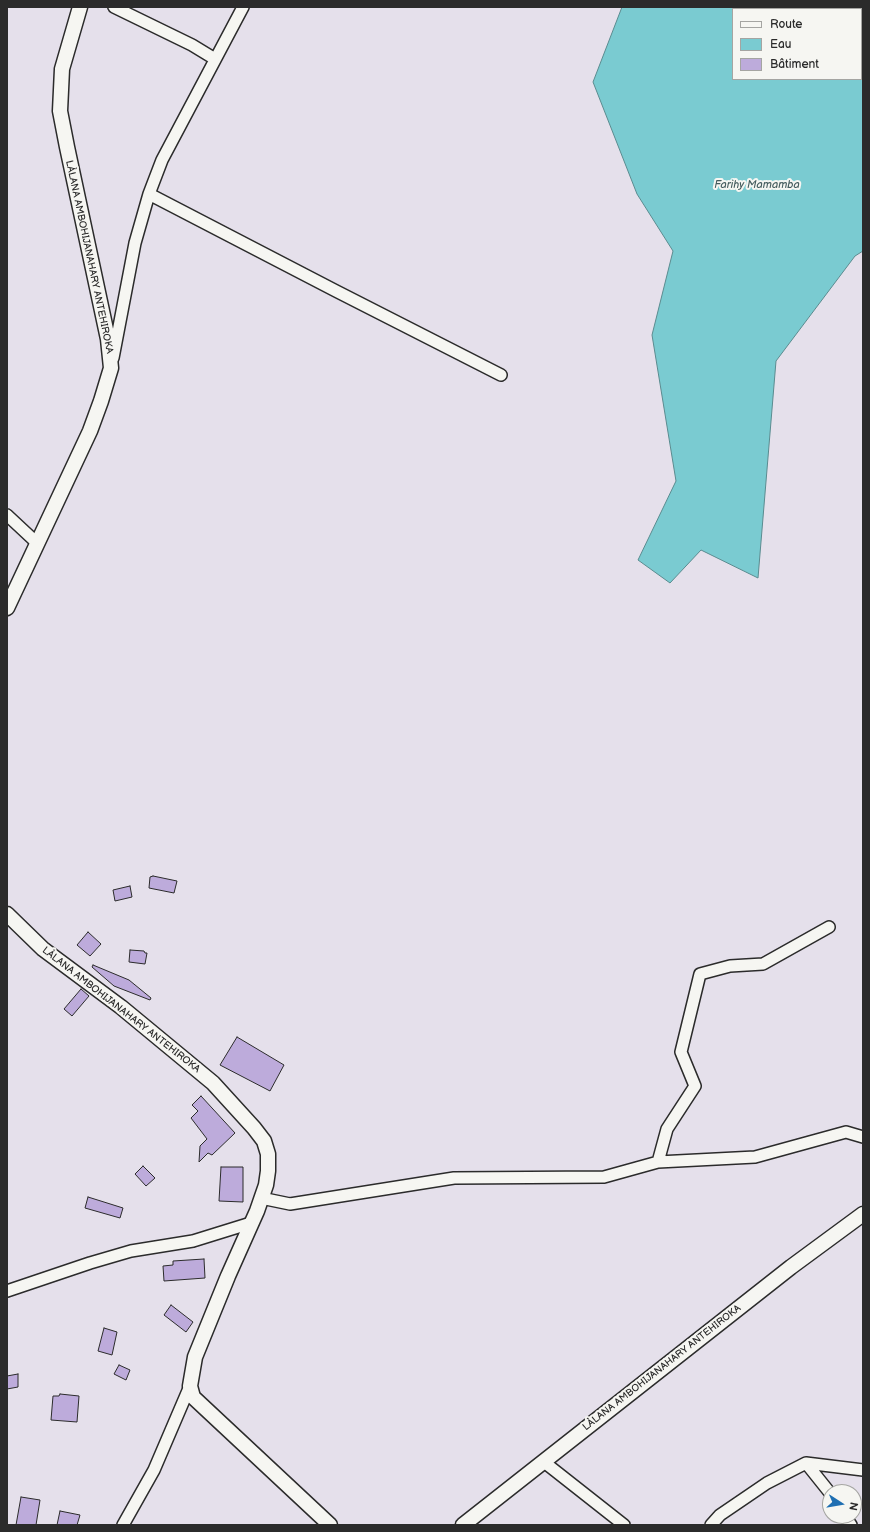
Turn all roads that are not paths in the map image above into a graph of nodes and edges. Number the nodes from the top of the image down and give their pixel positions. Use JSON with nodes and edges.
{"nodes":[{"id":1,"x":80,"y":7,"type":"edge"},
{"id":2,"x":114,"y":7,"type":"edge"},
{"id":3,"x":243,"y":7,"type":"edge"},
{"id":4,"x":215,"y":59,"type":"junction"},
{"id":5,"x":149,"y":194,"type":"junction"},
{"id":6,"x":111,"y":368,"type":"junction"},
{"id":7,"x":501,"y":375,"type":"dead end"},
{"id":8,"x":7,"y":515,"type":"edge"},
{"id":9,"x":37,"y":543,"type":"junction"},
{"id":10,"x":8,"y":603,"type":"edge"},
{"id":11,"x":7,"y":914,"type":"edge"},
{"id":12,"x":829,"y":926,"type":"dead end"},
{"id":13,"x":863,"y":1137,"type":"edge"},
{"id":14,"x":658,"y":1162,"type":"junction"},
{"id":15,"x":261,"y":1198,"type":"junction"},
{"id":16,"x":863,"y":1214,"type":"edge"},
{"id":17,"x":252,"y":1223,"type":"junction"},
{"id":18,"x":7,"y":1292,"type":"edge"},
{"id":19,"x":190,"y":1386,"type":"junction"},
{"id":20,"x":544,"y":1462,"type":"junction"},
{"id":21,"x":806,"y":1464,"type":"junction"},
{"id":22,"x":863,"y":1470,"type":"edge"},
{"id":23,"x":823,"y":1484,"type":"edge"},
{"id":24,"x":123,"y":1525,"type":"edge"},
{"id":25,"x":330,"y":1525,"type":"edge"},
{"id":26,"x":463,"y":1525,"type":"edge"},
{"id":27,"x":624,"y":1525,"type":"edge"},
{"id":28,"x":711,"y":1525,"type":"edge"}],
"edges":[{"from":1,"to":6,"type":"street","name":"LÀLANA AMBOHIJANAHARY ANTEHIROKA"},
{"from":2,"to":4,"type":"street"},
{"from":3,"to":4,"type":"street"},
{"from":4,"to":5,"type":"street"},
{"from":5,"to":6,"type":"street"},
{"from":5,"to":7,"type":"street"},
{"from":6,"to":9,"type":"street","name":"LÀLANA AMBOHIJANAHARY ANTEHIROKA"},
{"from":8,"to":9,"type":"street"},
{"from":9,"to":10,"type":"street","name":"LÀLANA AMBOHIJANAHARY ANTEHIROKA"},
{"from":11,"to":15,"type":"street","name":"LÀLANA AMBOHIJANAHARY ANTEHIROKA"},
{"from":12,"to":14,"type":"street"},
{"from":13,"to":14,"type":"street"},
{"from":14,"to":15,"type":"street"},
{"from":15,"to":17,"type":"street","name":"LÀLANA AMBOHIJANAHARY ANTEHIROKA"},
{"from":16,"to":20,"type":"street","name":"LÀLANA AMBOHIJANAHARY ANTEHIROKA"},
{"from":17,"to":18,"type":"street"},
{"from":17,"to":19,"type":"street","name":"LÀLANA AMBOHIJANAHARY ANTEHIROKA"},
{"from":19,"to":24,"type":"street"},
{"from":19,"to":25,"type":"street"},
{"from":20,"to":26,"type":"street","name":"LÀLANA AMBOHIJANAHARY ANTEHIROKA"},
{"from":20,"to":27,"type":"street"},
{"from":21,"to":22,"type":"street"},
{"from":21,"to":23,"type":"street"},
{"from":21,"to":28,"type":"street"}]}
